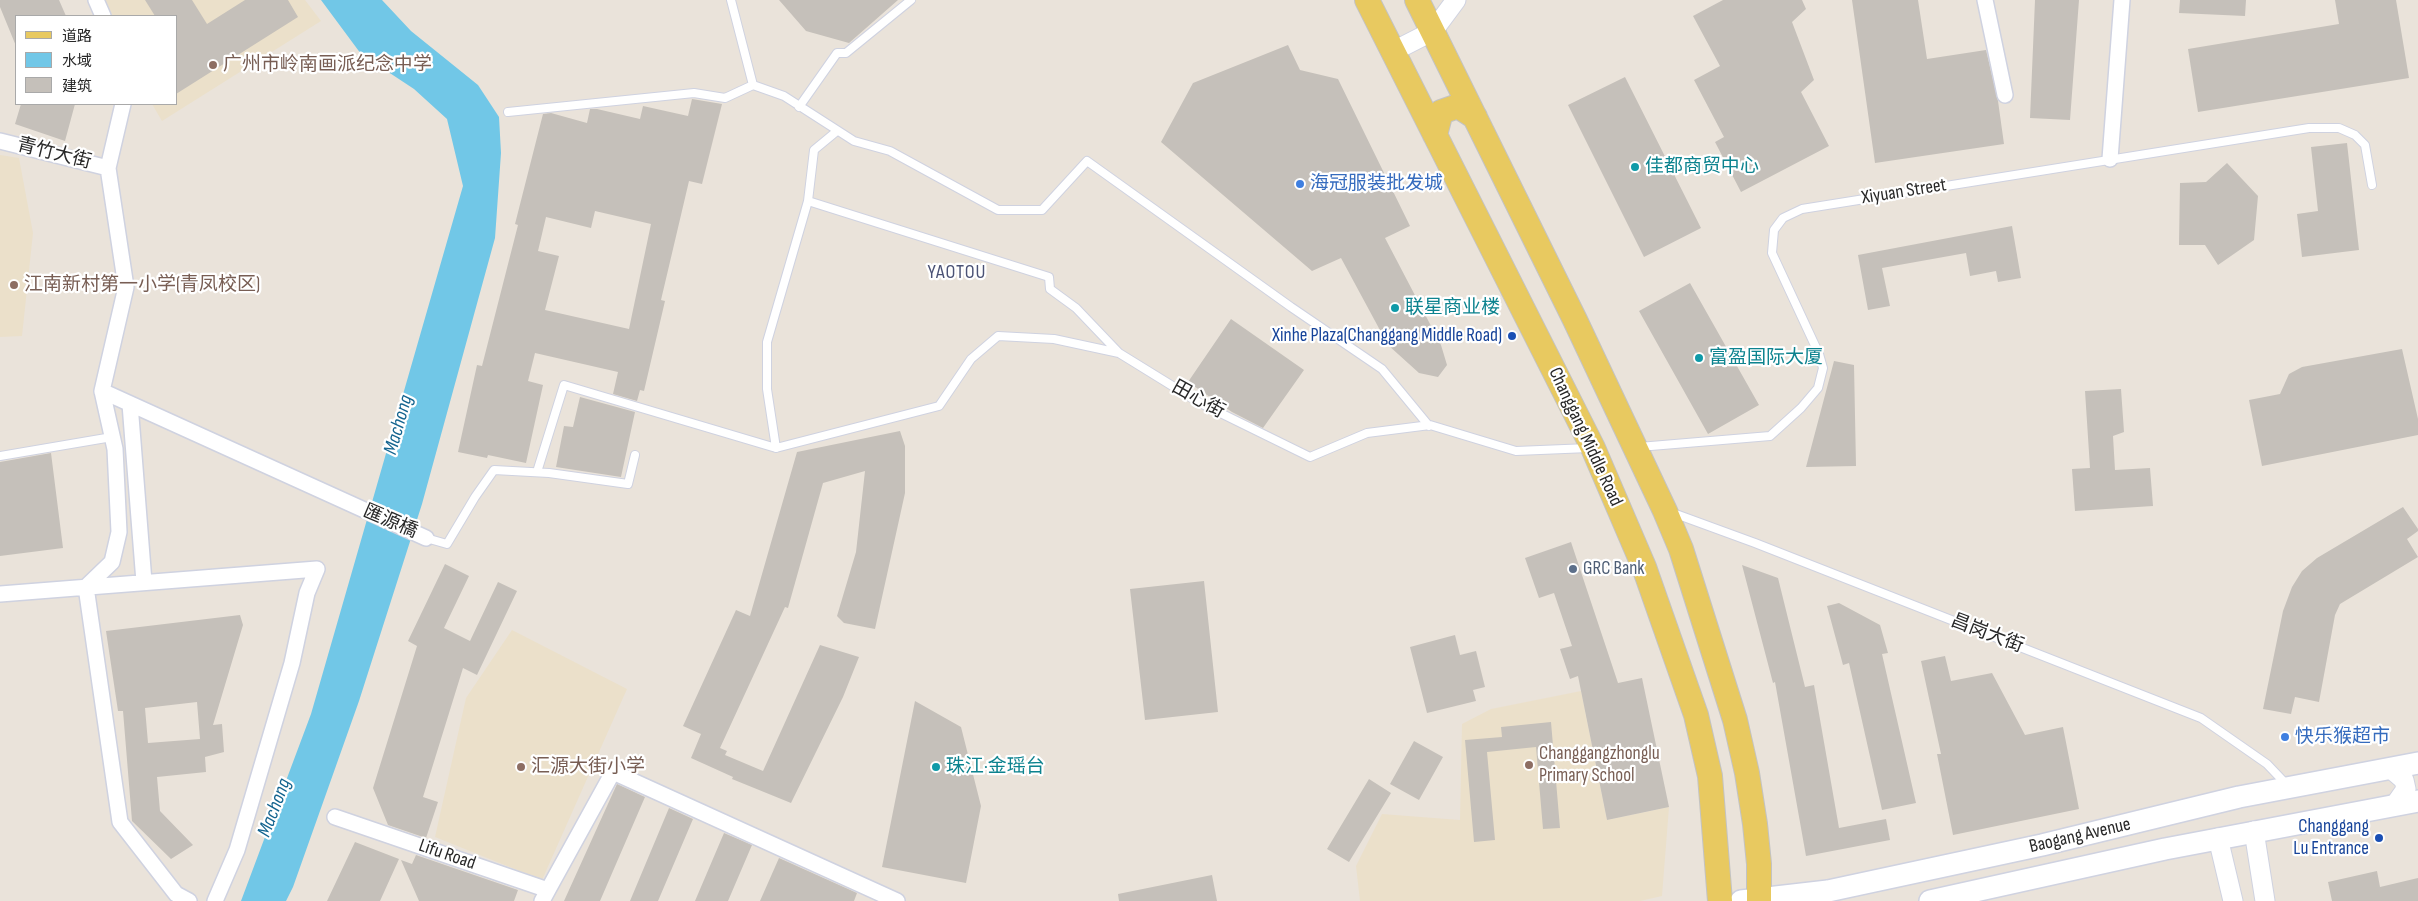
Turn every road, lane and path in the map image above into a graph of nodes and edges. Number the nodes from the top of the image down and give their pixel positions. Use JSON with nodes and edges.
{"nodes":[{"id":1,"x":96,"y":0,"type":"edge"},
{"id":2,"x":731,"y":0,"type":"edge"},
{"id":3,"x":911,"y":0,"type":"edge"},
{"id":4,"x":1367,"y":0,"type":"edge"},
{"id":5,"x":1417,"y":0,"type":"edge"},
{"id":6,"x":1456,"y":0,"type":"edge"},
{"id":7,"x":1985,"y":0,"type":"edge"},
{"id":8,"x":2122,"y":0,"type":"edge"},
{"id":9,"x":103,"y":15,"type":"edge"},
{"id":10,"x":1433,"y":30,"type":"junction"},
{"id":11,"x":1392,"y":52,"type":"junction"},
{"id":12,"x":753,"y":84,"type":"junction"},
{"id":13,"x":2005,"y":95,"type":"dead end"},
{"id":14,"x":123,"y":105,"type":"edge"},
{"id":15,"x":799,"y":106,"type":"junction"},
{"id":16,"x":508,"y":112,"type":"dead end"},
{"id":17,"x":1475,"y":117,"type":"junction"},
{"id":18,"x":837,"y":131,"type":"junction"},
{"id":19,"x":1435,"y":135,"type":"junction"},
{"id":20,"x":0,"y":141,"type":"edge"},
{"id":21,"x":2110,"y":159,"type":"junction"},
{"id":22,"x":108,"y":168,"type":"junction"},
{"id":23,"x":2372,"y":185,"type":"dead end"},
{"id":24,"x":808,"y":201,"type":"junction"},
{"id":25,"x":1119,"y":353,"type":"junction"},
{"id":26,"x":102,"y":391,"type":"junction"},
{"id":27,"x":130,"y":404,"type":"junction"},
{"id":28,"x":1429,"y":426,"type":"junction"},
{"id":29,"x":112,"y":437,"type":"junction"},
{"id":30,"x":776,"y":448,"type":"junction"},
{"id":31,"x":1593,"y":448,"type":"junction"},
{"id":32,"x":1635,"y":448,"type":"junction"},
{"id":33,"x":634,"y":455,"type":"dead end"},
{"id":34,"x":0,"y":456,"type":"edge"},
{"id":35,"x":537,"y":472,"type":"junction"},
{"id":36,"x":1665,"y":511,"type":"junction"},
{"id":37,"x":426,"y":538,"type":"joint"},
{"id":38,"x":144,"y":582,"type":"junction"},
{"id":39,"x":86,"y":587,"type":"junction"},
{"id":40,"x":0,"y":594,"type":"edge"},
{"id":41,"x":2418,"y":763,"type":"edge"},
{"id":42,"x":2391,"y":769,"type":"junction"},
{"id":43,"x":2291,"y":788,"type":"junction"},
{"id":44,"x":2418,"y":801,"type":"edge"},
{"id":45,"x":2394,"y":806,"type":"junction"},
{"id":46,"x":335,"y":817,"type":"dead end"},
{"id":47,"x":2254,"y":830,"type":"junction"},
{"id":48,"x":2218,"y":838,"type":"junction"},
{"id":49,"x":545,"y":895,"type":"edge"},
{"id":50,"x":1753,"y":900,"type":"edge"},
{"id":51,"x":189,"y":901,"type":"edge"},
{"id":52,"x":215,"y":901,"type":"edge"},
{"id":53,"x":898,"y":901,"type":"edge"},
{"id":54,"x":1720,"y":901,"type":"edge"},
{"id":55,"x":1930,"y":901,"type":"edge"},
{"id":56,"x":2233,"y":901,"type":"edge"},
{"id":57,"x":2265,"y":901,"type":"edge"}],
"edges":[{"from":1,"to":9,"type":"street"},
{"from":2,"to":12,"type":"lane"},
{"from":3,"to":15,"type":"lane"},
{"from":4,"to":11,"type":"main road","name":"Changgang Middle Road"},
{"from":5,"to":10,"type":"main road"},
{"from":6,"to":10,"type":"street"},
{"from":7,"to":13,"type":"street"},
{"from":8,"to":21,"type":"street"},
{"from":10,"to":11,"type":"street"},
{"from":10,"to":17,"type":"main road"},
{"from":11,"to":19,"type":"main road","name":"Changgang Middle Road"},
{"from":12,"to":15,"type":"lane"},
{"from":12,"to":16,"type":"lane"},
{"from":14,"to":22,"type":"street"},
{"from":15,"to":18,"type":"lane"},
{"from":17,"to":19,"type":"main road"},
{"from":17,"to":32,"type":"main road"},
{"from":18,"to":24,"type":"lane"},
{"from":18,"to":28,"type":"lane"},
{"from":19,"to":31,"type":"main road","name":"Changgang Middle Road"},
{"from":20,"to":22,"type":"street","name":"青竹大街"},
{"from":21,"to":23,"type":"lane","name":"Xiyuan Street"},
{"from":21,"to":32,"type":"lane","name":"Xiyuan Street"},
{"from":22,"to":26,"type":"street"},
{"from":24,"to":25,"type":"lane"},
{"from":24,"to":30,"type":"lane"},
{"from":25,"to":28,"type":"lane","name":"田心街"},
{"from":25,"to":30,"type":"lane","name":"田心街"},
{"from":26,"to":27,"type":"street","name":"匯源橋"},
{"from":26,"to":29,"type":"street"},
{"from":27,"to":37,"type":"street","name":"匯源橋"},
{"from":27,"to":38,"type":"street"},
{"from":28,"to":31,"type":"lane","name":"田心街"},
{"from":29,"to":34,"type":"lane"},
{"from":29,"to":39,"type":"street"},
{"from":30,"to":35,"type":"lane"},
{"from":31,"to":54,"type":"main road","name":"Changgang Middle Road"},
{"from":32,"to":36,"type":"main road"},
{"from":33,"to":35,"type":"lane"},
{"from":35,"to":37,"type":"lane"},
{"from":36,"to":43,"type":"lane","name":"昌岗大街"},
{"from":36,"to":50,"type":"main road"},
{"from":38,"to":39,"type":"street"},
{"from":38,"to":52,"type":"street"},
{"from":39,"to":40,"type":"street"},
{"from":39,"to":51,"type":"street"},
{"from":41,"to":42,"type":"main road","name":"Baogang Avenue"},
{"from":42,"to":43,"type":"main road","name":"Baogang Avenue"},
{"from":42,"to":45,"type":"street"},
{"from":43,"to":50,"type":"main road","name":"Baogang Avenue"},
{"from":44,"to":45,"type":"main road","name":"Baogang Avenue"},
{"from":45,"to":47,"type":"main road","name":"Baogang Avenue"},
{"from":46,"to":49,"type":"street","name":"Lifu Road"},
{"from":47,"to":48,"type":"main road","name":"Baogang Avenue"},
{"from":47,"to":57,"type":"street"},
{"from":48,"to":55,"type":"main road","name":"Baogang Avenue"},
{"from":48,"to":56,"type":"street"},
{"from":49,"to":53,"type":"street"}]}
